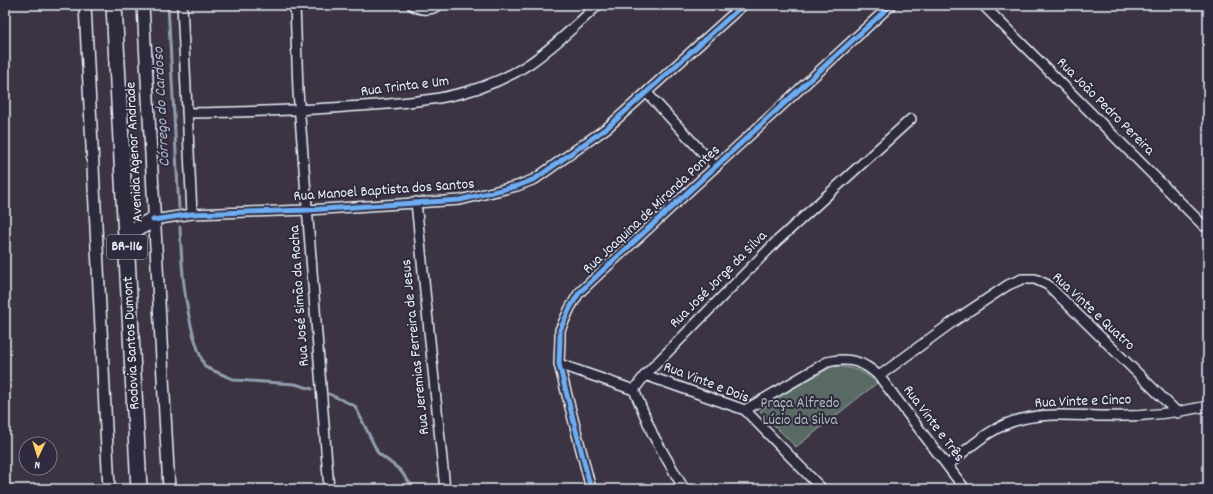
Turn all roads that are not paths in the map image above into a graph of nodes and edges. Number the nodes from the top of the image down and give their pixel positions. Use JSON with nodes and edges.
{"nodes":[{"id":1,"x":85,"y":5,"type":"edge"},
{"id":2,"x":114,"y":5,"type":"edge"},
{"id":3,"x":143,"y":5,"type":"edge"},
{"id":4,"x":182,"y":5,"type":"edge"},
{"id":5,"x":295,"y":5,"type":"edge"},
{"id":6,"x":412,"y":5,"type":"edge"},
{"id":7,"x":439,"y":5,"type":"edge"},
{"id":8,"x":598,"y":5,"type":"edge"},
{"id":9,"x":743,"y":5,"type":"edge"},
{"id":10,"x":891,"y":5,"type":"edge"},
{"id":11,"x":983,"y":5,"type":"edge"},
{"id":12,"x":647,"y":93,"type":"junction"},
{"id":13,"x":299,"y":110,"type":"junction"},
{"id":14,"x":187,"y":113,"type":"junction"},
{"id":15,"x":910,"y":119,"type":"dead end"},
{"id":16,"x":716,"y":167,"type":"junction"},
{"id":17,"x":416,"y":202,"type":"junction"},
{"id":18,"x":308,"y":210,"type":"junction"},
{"id":19,"x":192,"y":214,"type":"junction"},
{"id":20,"x":153,"y":220,"type":"junction"},
{"id":21,"x":1208,"y":222,"type":"edge"},
{"id":22,"x":126,"y":234,"type":"junction"},
{"id":23,"x":559,"y":364,"type":"junction"},
{"id":24,"x":645,"y":375,"type":"junction"},
{"id":25,"x":879,"y":376,"type":"junction"},
{"id":26,"x":634,"y":390,"type":"junction"},
{"id":27,"x":1208,"y":406,"type":"edge"},
{"id":28,"x":745,"y":410,"type":"junction"},
{"id":29,"x":1178,"y":412,"type":"junction"},
{"id":30,"x":948,"y":465,"type":"junction"},
{"id":31,"x":109,"y":489,"type":"edge"},
{"id":32,"x":139,"y":489,"type":"edge"},
{"id":33,"x":169,"y":489,"type":"edge"},
{"id":34,"x":329,"y":489,"type":"edge"},
{"id":35,"x":445,"y":489,"type":"edge"},
{"id":36,"x":591,"y":489,"type":"edge"},
{"id":37,"x":684,"y":489,"type":"edge"},
{"id":38,"x":822,"y":489,"type":"edge"},
{"id":39,"x":965,"y":489,"type":"edge"}],
"edges":[{"from":1,"to":31,"type":"street"},
{"from":2,"to":22,"type":"highway","name":"Rodovia Santos Dumont","number":"BR-116"},
{"from":3,"to":20,"type":"street","name":"Avenida Agenor Andrade"},
{"from":4,"to":14,"type":"street"},
{"from":5,"to":13,"type":"street","name":"Rua José Simão da Rocha"},
{"from":6,"to":7,"type":"street"},
{"from":8,"to":13,"type":"street","name":"Rua Trinta e Um"},
{"from":9,"to":12,"type":"street","name":"Rua Manoel Baptista dos Santos"},
{"from":10,"to":16,"type":"street","name":"Rua Joaquina de Miranda Pontes"},
{"from":11,"to":21,"type":"street","name":"Rua João Pedro Pereira"},
{"from":12,"to":16,"type":"street"},
{"from":12,"to":17,"type":"street","name":"Rua Manoel Baptista dos Santos"},
{"from":13,"to":14,"type":"street","name":"Rua Trinta e Um"},
{"from":13,"to":18,"type":"street","name":"Rua José Simão da Rocha"},
{"from":14,"to":19,"type":"street"},
{"from":15,"to":24,"type":"street","name":"Rua José Jorge da Silva"},
{"from":16,"to":23,"type":"street","name":"Rua Joaquina de Miranda Pontes"},
{"from":17,"to":18,"type":"street","name":"Rua Manoel Baptista dos Santos"},
{"from":17,"to":35,"type":"street","name":"Rua Jeremias Ferreira de Jesus"},
{"from":18,"to":19,"type":"street","name":"Rua Manoel Baptista dos Santos"},
{"from":18,"to":34,"type":"street","name":"Rua José Simão da Rocha"},
{"from":19,"to":20,"type":"street","name":"Rua Manoel Baptista dos Santos"},
{"from":20,"to":22,"type":"highway"},
{"from":20,"to":33,"type":"street","name":"Avenida Agenor Andrade"},
{"from":22,"to":32,"type":"highway","name":"Rodovia Santos Dumont","number":"BR-116"},
{"from":23,"to":26,"type":"street"},
{"from":23,"to":36,"type":"street","name":"Rua Joaquina de Miranda Pontes"},
{"from":24,"to":26,"type":"street","name":"Rua José Jorge da Silva"},
{"from":24,"to":28,"type":"street","name":"Rua Vinte e Dois"},
{"from":25,"to":28,"type":"street"},
{"from":25,"to":29,"type":"street","name":"Rua Vinte e Quatro"},
{"from":25,"to":30,"type":"street","name":"Rua Vinte e Três"},
{"from":26,"to":37,"type":"street"},
{"from":27,"to":29,"type":"street","name":"Rua Vinte e Cinco"},
{"from":28,"to":38,"type":"street","name":"Rua Vinte e Dois"},
{"from":29,"to":30,"type":"street","name":"Rua Vinte e Cinco"},
{"from":30,"to":39,"type":"street","name":"Rua Vinte e Três"}]}
